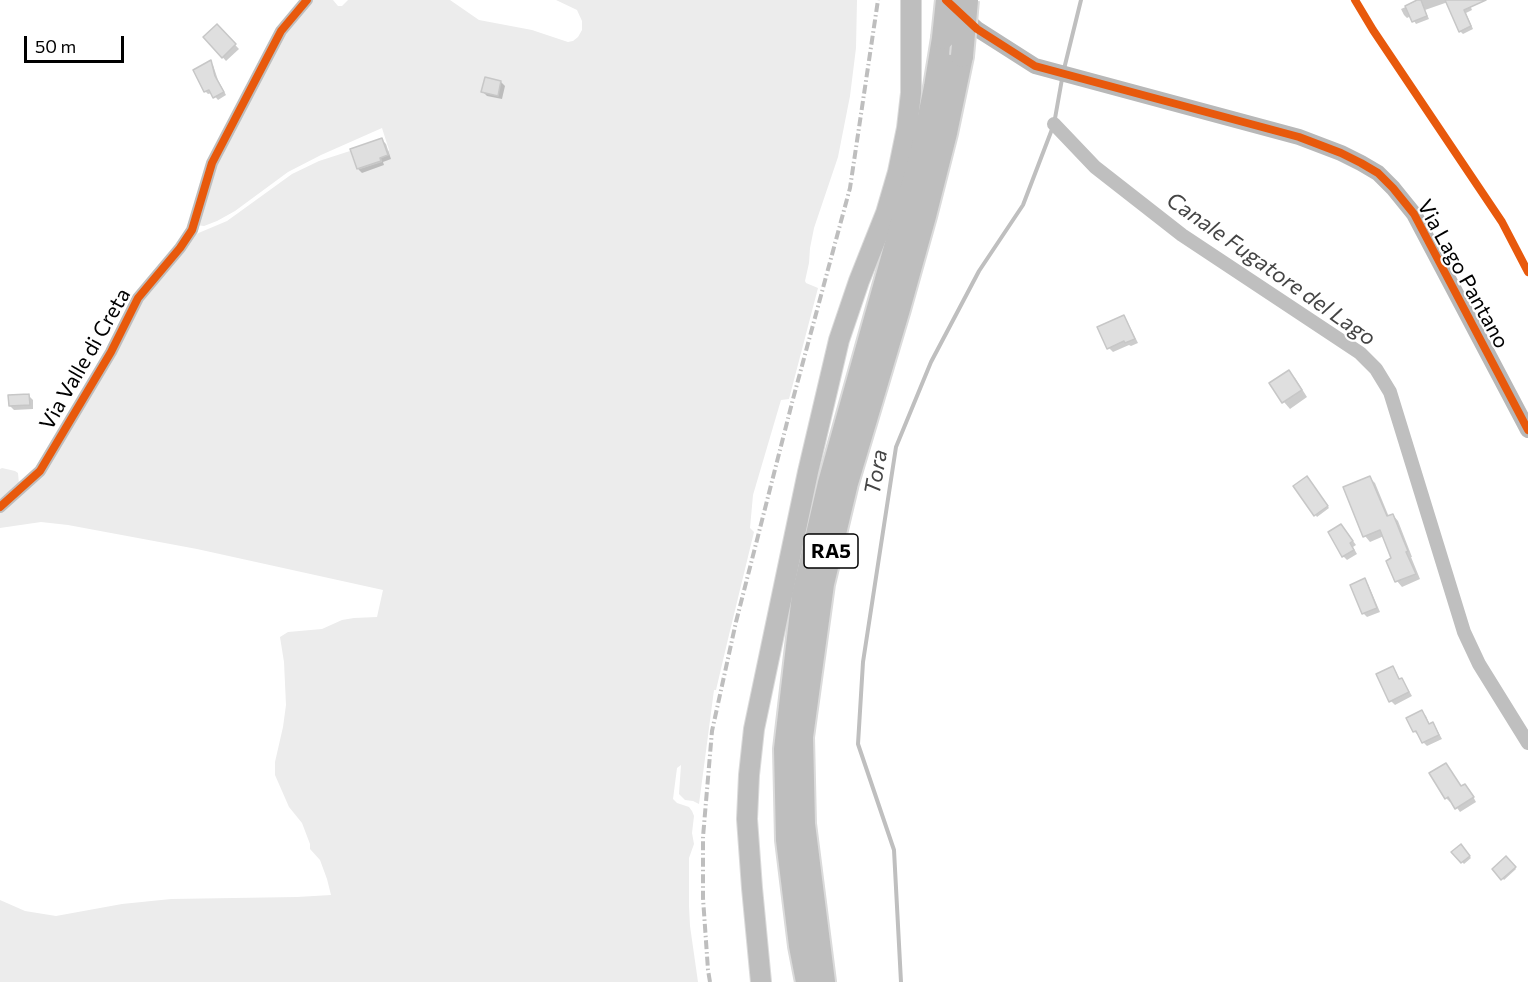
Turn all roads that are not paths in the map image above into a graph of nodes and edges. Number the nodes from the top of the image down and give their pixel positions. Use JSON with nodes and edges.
{"nodes":[{"id":1,"x":307,"y":0,"type":"edge"},
{"id":2,"x":911,"y":0,"type":"edge"},
{"id":3,"x":946,"y":0,"type":"edge"},
{"id":4,"x":967,"y":0,"type":"edge"},
{"id":5,"x":1528,"y":430,"type":"edge"},
{"id":6,"x":0,"y":507,"type":"edge"},
{"id":7,"x":760,"y":982,"type":"edge"},
{"id":8,"x":807,"y":982,"type":"edge"},
{"id":9,"x":824,"y":982,"type":"edge"}],
"edges":[{"from":1,"to":6,"type":"street","name":"Via Valle di Creta"},
{"from":2,"to":7,"type":"main road"},
{"from":3,"to":5,"type":"street","name":"Via Lago Pantano"},
{"from":3,"to":8,"type":"highway","number":"RA5","bridge":true},
{"from":4,"to":9,"type":"highway","number":"RA5","bridge":true}]}
